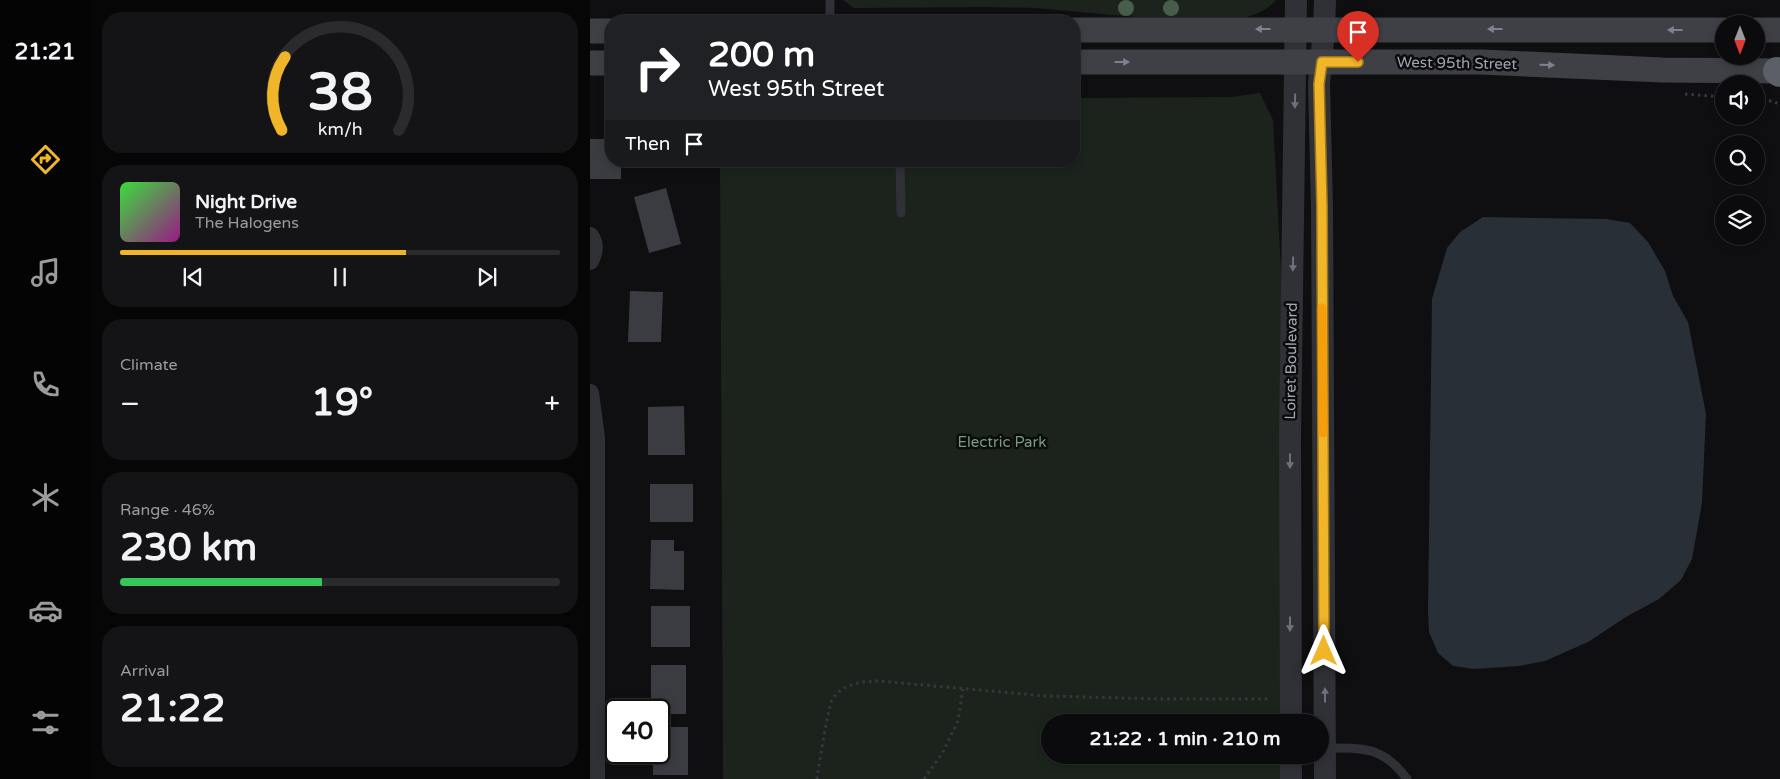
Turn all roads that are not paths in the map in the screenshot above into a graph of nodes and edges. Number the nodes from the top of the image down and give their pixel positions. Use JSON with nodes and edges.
{"nodes":[{"id":1,"x":830,"y":0,"type":"edge"},
{"id":2,"x":1296,"y":0,"type":"edge"},
{"id":3,"x":1325,"y":0,"type":"edge"},
{"id":4,"x":830,"y":15,"type":"edge"},
{"id":5,"x":1295,"y":29,"type":"junction"},
{"id":6,"x":1324,"y":29,"type":"junction"},
{"id":7,"x":1080,"y":30,"type":"edge"},
{"id":8,"x":1715,"y":30,"type":"edge"},
{"id":9,"x":1765,"y":30,"type":"edge"},
{"id":10,"x":1780,"y":30,"type":"edge"},
{"id":11,"x":590,"y":31,"type":"edge"},
{"id":12,"x":605,"y":31,"type":"edge"},
{"id":13,"x":1080,"y":62,"type":"edge"},
{"id":14,"x":1295,"y":62,"type":"junction"},
{"id":15,"x":1322,"y":62,"type":"junction"},
{"id":16,"x":590,"y":63,"type":"edge"},
{"id":17,"x":605,"y":63,"type":"edge"},
{"id":18,"x":1779,"y":71,"type":"edge"},
{"id":19,"x":900,"y":167,"type":"edge"},
{"id":20,"x":901,"y":213,"type":"dead end"},
{"id":21,"x":590,"y":236,"type":"edge"},
{"id":22,"x":590,"y":262,"type":"edge"},
{"id":23,"x":590,"y":393,"type":"edge"},
{"id":24,"x":1290,"y":437,"type":"junction"},
{"id":25,"x":1323,"y":437,"type":"junction"},
{"id":26,"x":1290,"y":714,"type":"edge"},
{"id":27,"x":1322,"y":714,"type":"edge"},
{"id":28,"x":1329,"y":748,"type":"edge"},
{"id":29,"x":1290,"y":764,"type":"edge"},
{"id":30,"x":1324,"y":764,"type":"edge"},
{"id":31,"x":596,"y":779,"type":"edge"},
{"id":32,"x":1291,"y":779,"type":"edge"},
{"id":33,"x":1325,"y":779,"type":"edge"},
{"id":34,"x":1406,"y":779,"type":"edge"}],
"edges":[{"from":1,"to":4,"type":"lane"},
{"from":2,"to":5,"type":"street","name":"Loiret Boulevard"},
{"from":3,"to":6,"type":"street","name":"Loiret Boulevard"},
{"from":5,"to":6,"type":"main road"},
{"from":5,"to":7,"type":"main road","one_way":true},
{"from":5,"to":14,"type":"street","name":"Loiret Boulevard"},
{"from":8,"to":6,"type":"main road","one_way":true},
{"from":6,"to":15,"type":"street","name":"Loiret Boulevard"},
{"from":9,"to":10,"type":"main road"},
{"from":11,"to":12,"type":"main road"},
{"from":13,"to":14,"type":"main road","name":"West 95th Street","one_way":true},
{"from":14,"to":15,"type":"main road","name":"West 95th Street"},
{"from":14,"to":24,"type":"street","name":"Loiret Boulevard","one_way":true},
{"from":15,"to":18,"type":"main road","name":"West 95th Street","one_way":true},
{"from":15,"to":25,"type":"street","name":"Loiret Boulevard"},
{"from":16,"to":17,"type":"main road"},
{"from":19,"to":20,"type":"lane"},
{"from":21,"to":22,"type":"street"},
{"from":23,"to":31,"type":"street"},
{"from":24,"to":25,"type":"street"},
{"from":24,"to":26,"type":"street","name":"Loiret Boulevard","one_way":true},
{"from":27,"to":25,"type":"street","name":"Loiret Boulevard","one_way":true},
{"from":28,"to":34,"type":"lane"},
{"from":29,"to":32,"type":"street"},
{"from":30,"to":33,"type":"street","name":"Loiret Boulevard"}]}
